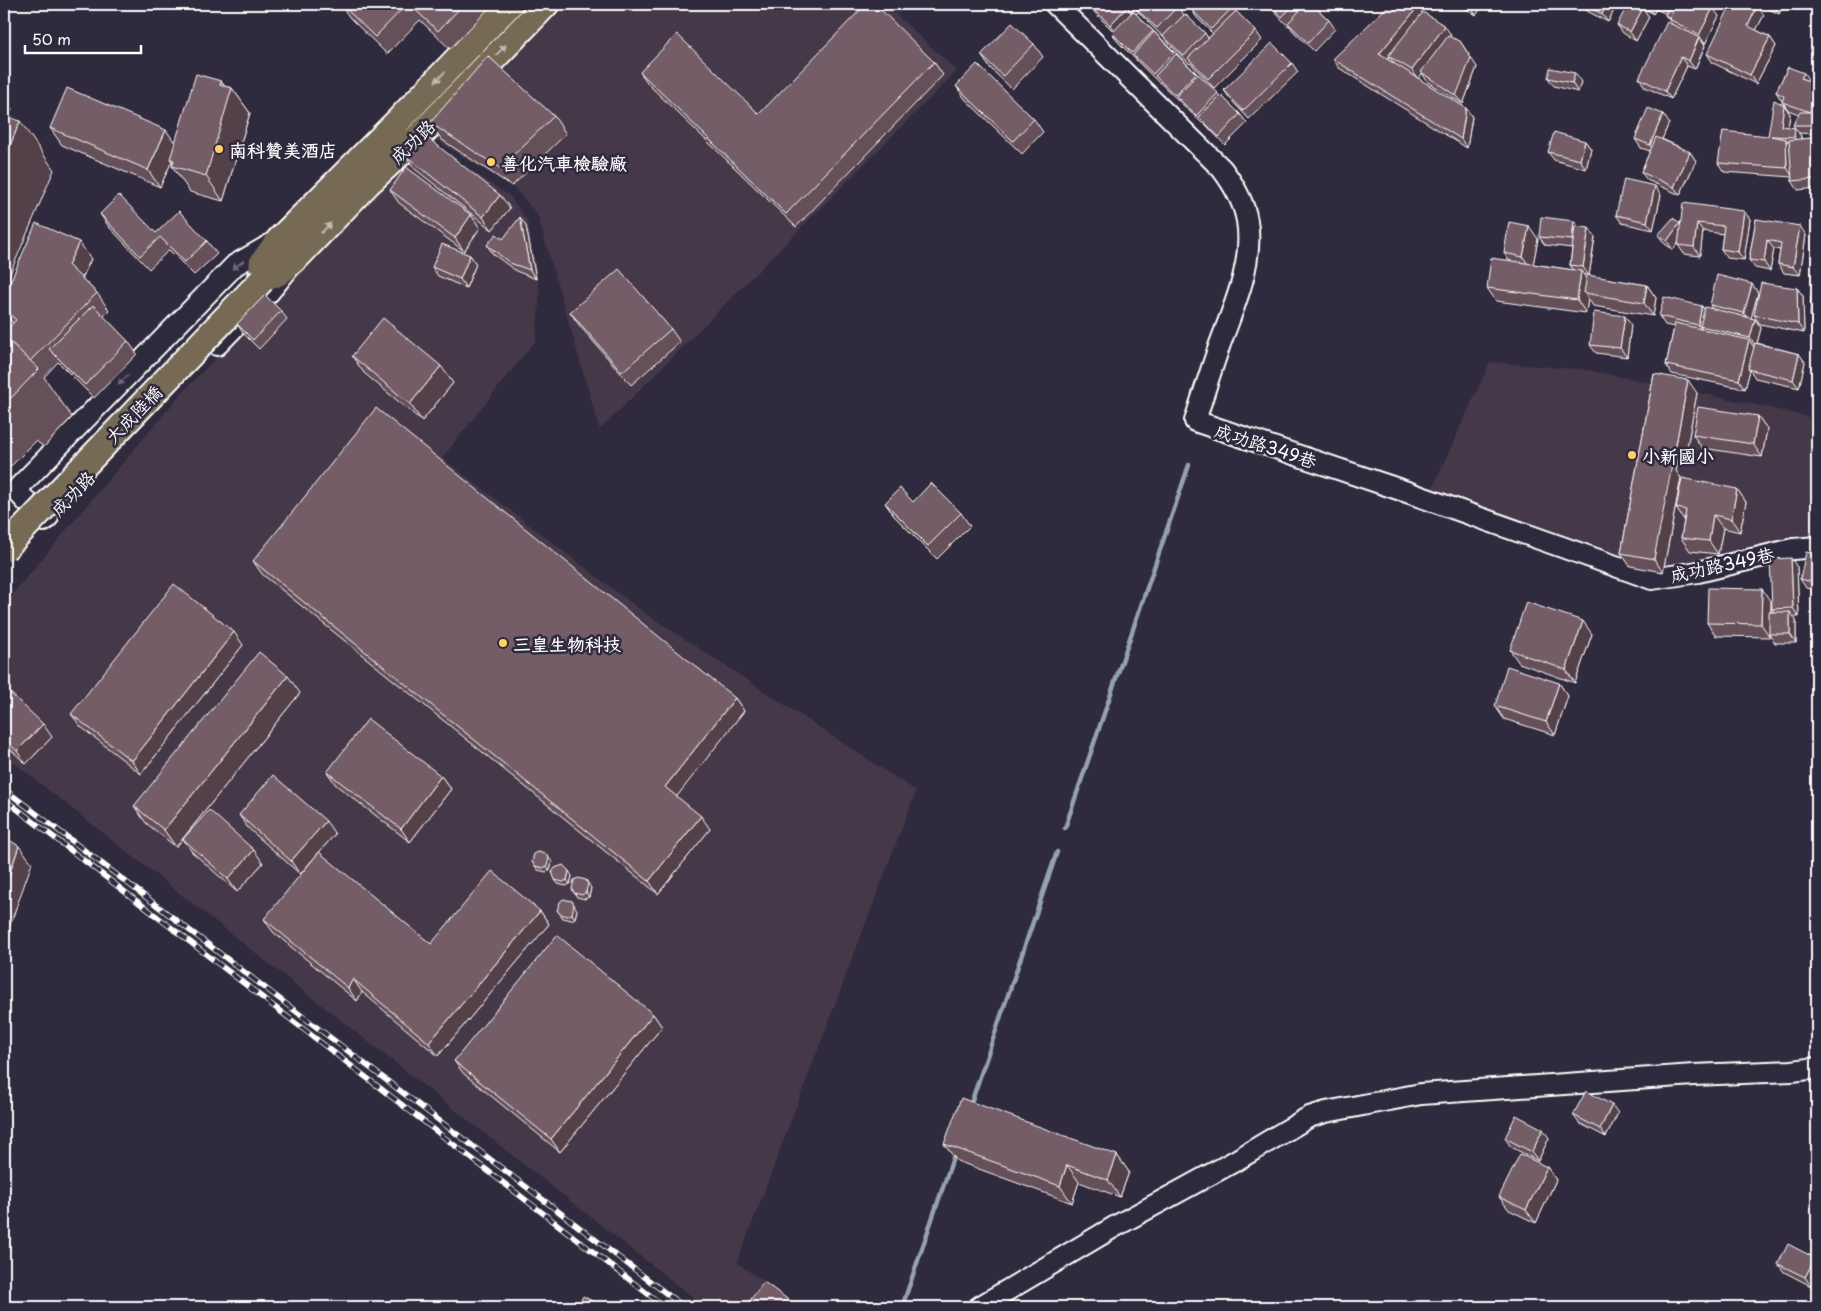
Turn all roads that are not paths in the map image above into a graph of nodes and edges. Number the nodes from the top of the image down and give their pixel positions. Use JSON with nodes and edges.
{"nodes":[{"id":1,"x":510,"y":4,"type":"edge"},
{"id":2,"x":546,"y":4,"type":"edge"},
{"id":3,"x":1055,"y":4,"type":"edge"},
{"id":4,"x":279,"y":240,"type":"junction"},
{"id":5,"x":298,"y":256,"type":"junction"},
{"id":6,"x":262,"y":280,"type":"junction"},
{"id":7,"x":1817,"y":547,"type":"edge"},
{"id":8,"x":4,"y":549,"type":"edge"},
{"id":9,"x":1817,"y":1068,"type":"edge"},
{"id":10,"x":979,"y":1307,"type":"edge"}],
"edges":[{"from":1,"to":4,"type":"main road","name":"成功路","one_way":true},
{"from":5,"to":2,"type":"main road","name":"成功路","one_way":true},
{"from":3,"to":7,"type":"street","name":"成功路349巷"},
{"from":4,"to":5,"type":"street","name":"成功路","one_way":true},
{"from":4,"to":6,"type":"main road","name":"成功路"},
{"from":5,"to":6,"type":"main road","name":"成功路"},
{"from":6,"to":8,"type":"main road","name":"大成陸橋","bridge":true},
{"from":9,"to":10,"type":"street"}]}
